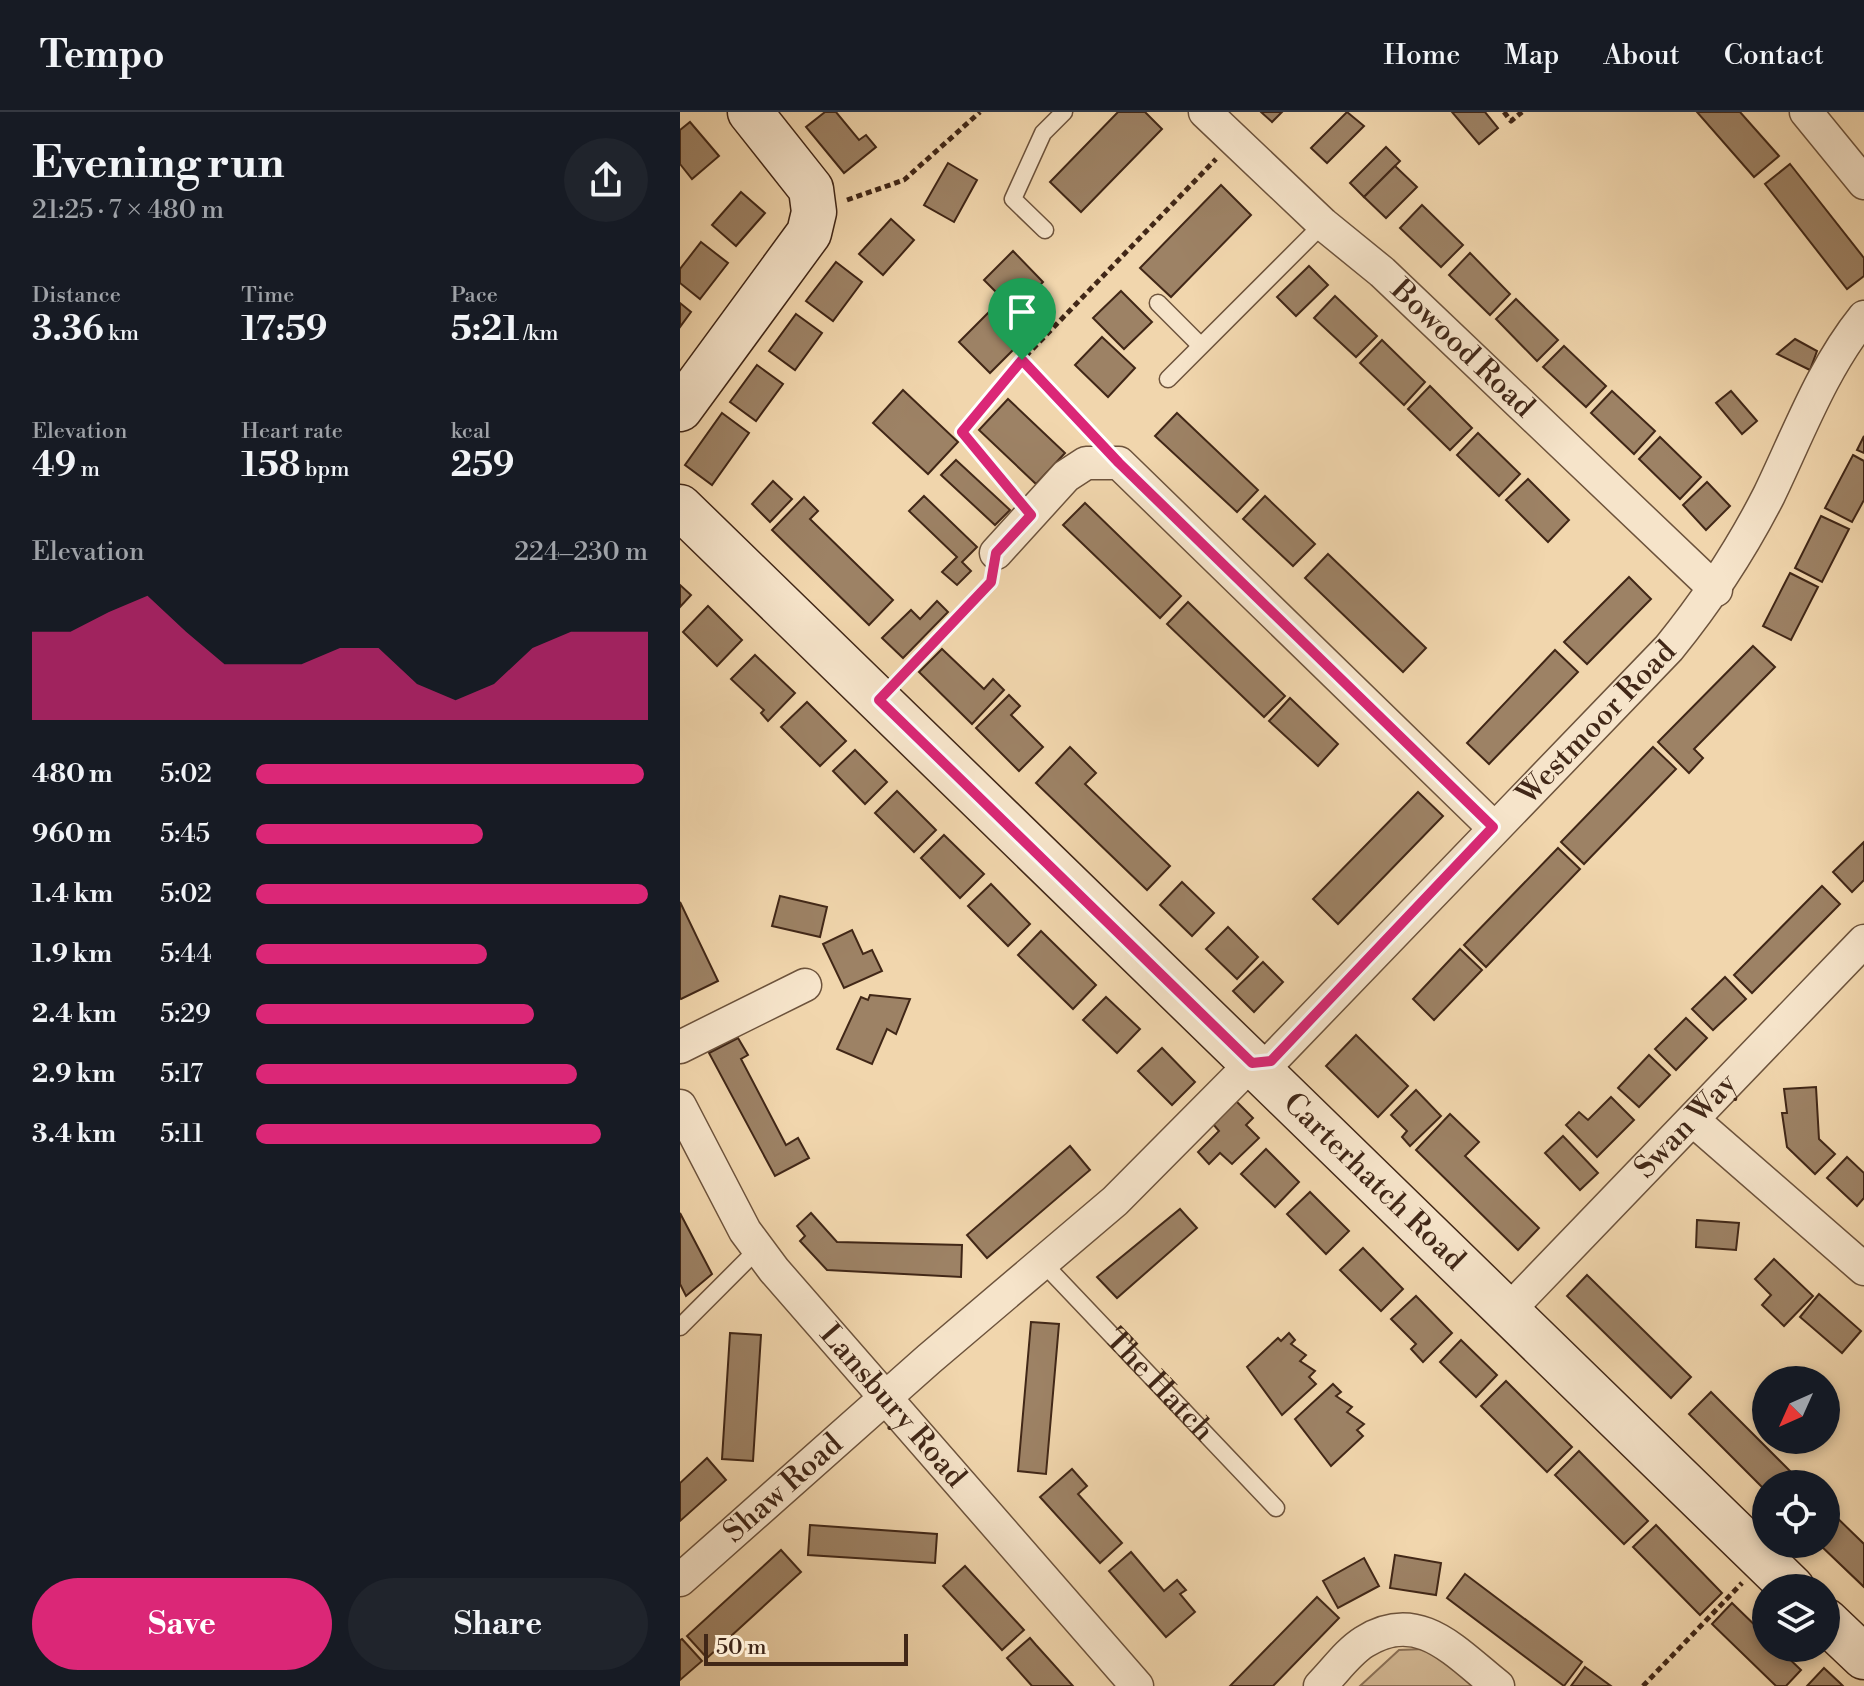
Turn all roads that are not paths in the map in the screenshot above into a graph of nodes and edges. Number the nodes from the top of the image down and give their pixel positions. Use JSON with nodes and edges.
{"nodes":[{"id":1,"x":750,"y":112,"type":"edge"},
{"id":2,"x":1064,"y":112,"type":"edge"},
{"id":3,"x":1205,"y":112,"type":"edge"},
{"id":4,"x":1806,"y":112,"type":"edge"},
{"id":5,"x":1864,"y":183,"type":"edge"},
{"id":6,"x":1323,"y":224,"type":"junction"},
{"id":7,"x":1045,"y":230,"type":"dead end"},
{"id":8,"x":1158,"y":303,"type":"dead end"},
{"id":9,"x":1864,"y":317,"type":"edge"},
{"id":10,"x":1200,"y":345,"type":"junction"},
{"id":11,"x":1168,"y":379,"type":"dead end"},
{"id":12,"x":680,"y":409,"type":"edge"},
{"id":13,"x":680,"y":507,"type":"edge"},
{"id":14,"x":996,"y":553,"type":"road end"},
{"id":15,"x":1716,"y":590,"type":"junction"},
{"id":16,"x":1493,"y":827,"type":"junction"},
{"id":17,"x":1864,"y":941,"type":"edge"},
{"id":18,"x":805,"y":985,"type":"dead end"},
{"id":19,"x":680,"y":1047,"type":"edge"},
{"id":20,"x":1252,"y":1063,"type":"junction"},
{"id":21,"x":680,"y":1106,"type":"edge"},
{"id":22,"x":1693,"y":1120,"type":"junction"},
{"id":23,"x":758,"y":1249,"type":"junction"},
{"id":24,"x":1042,"y":1262,"type":"junction"},
{"id":25,"x":1864,"y":1269,"type":"edge"},
{"id":26,"x":1507,"y":1312,"type":"junction"},
{"id":27,"x":680,"y":1327,"type":"edge"},
{"id":28,"x":887,"y":1399,"type":"junction"},
{"id":29,"x":1276,"y":1508,"type":"dead end"},
{"id":30,"x":1777,"y":1574,"type":"edge"},
{"id":31,"x":680,"y":1580,"type":"edge"},
{"id":32,"x":1840,"y":1634,"type":"edge"},
{"id":33,"x":1864,"y":1657,"type":"edge"},
{"id":34,"x":1137,"y":1686,"type":"edge"},
{"id":35,"x":1320,"y":1686,"type":"edge"},
{"id":36,"x":1498,"y":1686,"type":"edge"}],
"edges":[{"from":1,"to":12,"type":"street"},
{"from":2,"to":7,"type":"lane"},
{"from":3,"to":6,"type":"street","name":"Bowood Road"},
{"from":4,"to":5,"type":"street"},
{"from":6,"to":10,"type":"lane"},
{"from":6,"to":15,"type":"street","name":"Bowood Road"},
{"from":8,"to":10,"type":"lane"},
{"from":9,"to":15,"type":"street","name":"Westmoor Road"},
{"from":10,"to":11,"type":"lane"},
{"from":13,"to":20,"type":"street","name":"Carterhatch Road"},
{"from":14,"to":16,"type":"street"},
{"from":15,"to":16,"type":"street","name":"Westmoor Road"},
{"from":16,"to":20,"type":"street","name":"Westmoor Road"},
{"from":17,"to":22,"type":"street","name":"Swan Way"},
{"from":18,"to":19,"type":"street"},
{"from":20,"to":24,"type":"street"},
{"from":20,"to":26,"type":"street","name":"Carterhatch Road"},
{"from":21,"to":23,"type":"street","name":"Lansbury Road"},
{"from":22,"to":25,"type":"street"},
{"from":22,"to":26,"type":"street","name":"Swan Way"},
{"from":23,"to":27,"type":"lane"},
{"from":23,"to":28,"type":"street","name":"Lansbury Road"},
{"from":24,"to":28,"type":"street"},
{"from":24,"to":29,"type":"lane","name":"The Hatch"},
{"from":26,"to":30,"type":"street","name":"Carterhatch Road"},
{"from":28,"to":31,"type":"street","name":"Shaw Road"},
{"from":28,"to":34,"type":"street","name":"Lansbury Road"},
{"from":32,"to":33,"type":"street"},
{"from":35,"to":36,"type":"street"}]}
